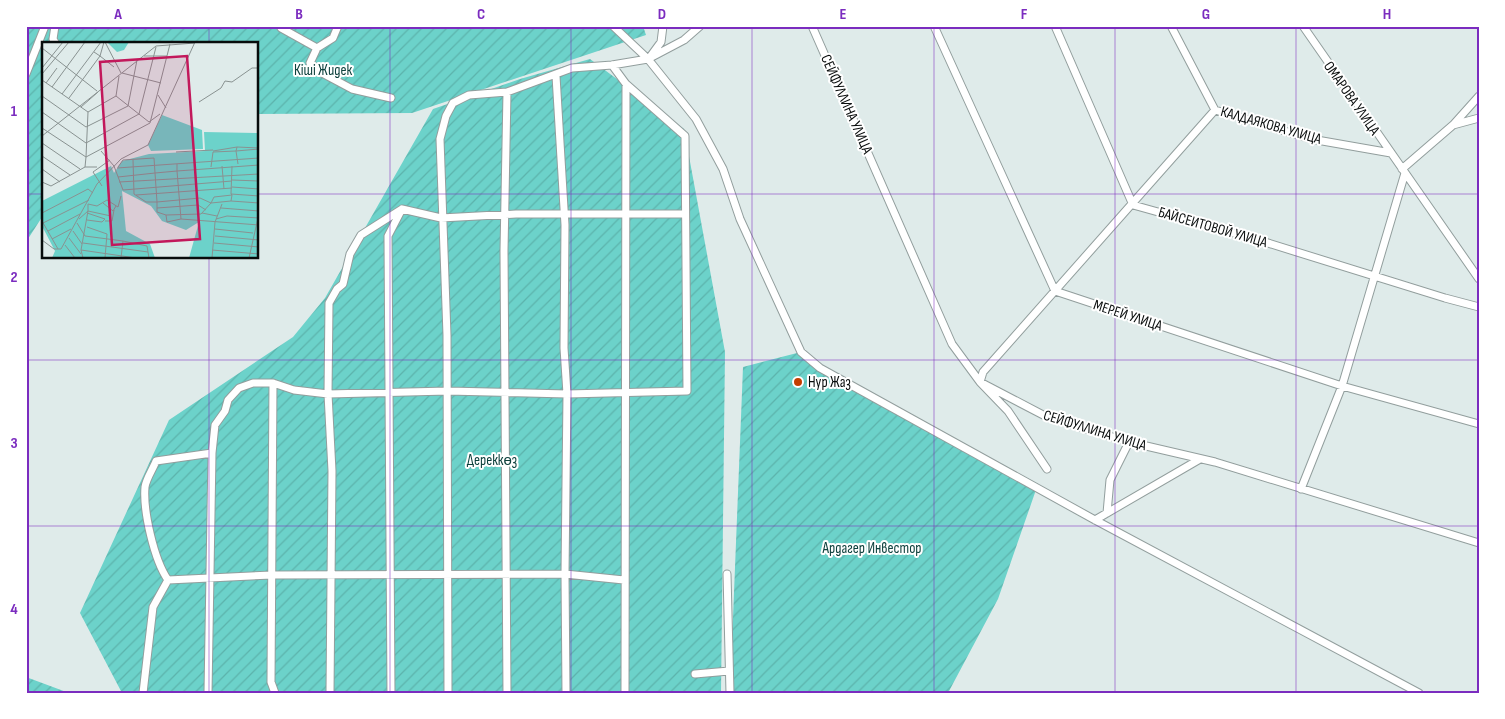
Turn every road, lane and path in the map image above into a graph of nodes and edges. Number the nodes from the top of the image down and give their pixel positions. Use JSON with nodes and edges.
{"nodes":[{"id":1,"x":45,"y":26,"type":"edge"},
{"id":2,"x":55,"y":26,"type":"edge"},
{"id":3,"x":338,"y":26,"type":"edge"},
{"id":4,"x":614,"y":26,"type":"edge"},
{"id":5,"x":663,"y":26,"type":"edge"},
{"id":6,"x":812,"y":26,"type":"edge"},
{"id":7,"x":934,"y":26,"type":"edge"},
{"id":8,"x":1055,"y":26,"type":"edge"},
{"id":9,"x":1170,"y":26,"type":"edge"},
{"id":10,"x":1303,"y":26,"type":"edge"},
{"id":11,"x":279,"y":27,"type":"edge"},
{"id":12,"x":697,"y":27,"type":"edge"},
{"id":13,"x":55,"y":42,"type":"edge"},
{"id":14,"x":317,"y":48,"type":"junction"},
{"id":15,"x":648,"y":59,"type":"junction"},
{"id":16,"x":612,"y":65,"type":"junction"},
{"id":17,"x":26,"y":74,"type":"edge"},
{"id":18,"x":556,"y":76,"type":"junction"},
{"id":19,"x":626,"y":84,"type":"junction"},
{"id":20,"x":507,"y":92,"type":"junction"},
{"id":21,"x":1479,"y":96,"type":"edge"},
{"id":22,"x":391,"y":98,"type":"dead end"},
{"id":23,"x":1215,"y":110,"type":"junction"},
{"id":24,"x":1479,"y":118,"type":"edge"},
{"id":25,"x":1453,"y":125,"type":"junction"},
{"id":26,"x":1391,"y":153,"type":"junction"},
{"id":27,"x":1403,"y":171,"type":"junction"},
{"id":28,"x":1134,"y":205,"type":"junction"},
{"id":29,"x":402,"y":208,"type":"junction"},
{"id":30,"x":565,"y":214,"type":"junction"},
{"id":31,"x":624,"y":214,"type":"junction"},
{"id":32,"x":685,"y":214,"type":"junction"},
{"id":33,"x":505,"y":216,"type":"junction"},
{"id":34,"x":441,"y":218,"type":"junction"},
{"id":35,"x":1375,"y":277,"type":"junction"},
{"id":36,"x":1479,"y":279,"type":"edge"},
{"id":37,"x":1055,"y":291,"type":"junction"},
{"id":38,"x":1479,"y":306,"type":"edge"},
{"id":39,"x":980,"y":382,"type":"junction"},
{"id":40,"x":273,"y":384,"type":"junction"},
{"id":41,"x":1342,"y":386,"type":"junction"},
{"id":42,"x":448,"y":391,"type":"junction"},
{"id":43,"x":390,"y":393,"type":"junction"},
{"id":44,"x":507,"y":393,"type":"junction"},
{"id":45,"x":328,"y":394,"type":"junction"},
{"id":46,"x":567,"y":394,"type":"junction"},
{"id":47,"x":624,"y":394,"type":"junction"},
{"id":48,"x":1479,"y":424,"type":"edge"},
{"id":49,"x":1129,"y":442,"type":"junction"},
{"id":50,"x":212,"y":453,"type":"junction"},
{"id":51,"x":1200,"y":459,"type":"junction"},
{"id":52,"x":1047,"y":469,"type":"dead end"},
{"id":53,"x":1301,"y":489,"type":"junction"},
{"id":54,"x":1107,"y":513,"type":"junction"},
{"id":55,"x":1095,"y":520,"type":"junction"},
{"id":56,"x":1479,"y":543,"type":"edge"},
{"id":57,"x":332,"y":574,"type":"junction"},
{"id":58,"x":565,"y":574,"type":"junction"},
{"id":59,"x":726,"y":574,"type":"dead end"},
{"id":60,"x":272,"y":575,"type":"junction"},
{"id":61,"x":391,"y":575,"type":"junction"},
{"id":62,"x":449,"y":576,"type":"junction"},
{"id":63,"x":506,"y":576,"type":"junction"},
{"id":64,"x":211,"y":578,"type":"junction"},
{"id":65,"x":168,"y":580,"type":"junction"},
{"id":66,"x":624,"y":580,"type":"junction"},
{"id":67,"x":730,"y":671,"type":"junction"},
{"id":68,"x":696,"y":674,"type":"dead end"},
{"id":69,"x":142,"y":693,"type":"edge"},
{"id":70,"x":208,"y":693,"type":"edge"},
{"id":71,"x":275,"y":693,"type":"edge"},
{"id":72,"x":330,"y":693,"type":"edge"},
{"id":73,"x":391,"y":693,"type":"edge"},
{"id":74,"x":448,"y":693,"type":"edge"},
{"id":75,"x":507,"y":693,"type":"edge"},
{"id":76,"x":566,"y":693,"type":"edge"},
{"id":77,"x":625,"y":693,"type":"edge"},
{"id":78,"x":730,"y":693,"type":"edge"},
{"id":79,"x":1419,"y":693,"type":"edge"}],
"edges":[{"from":1,"to":17,"type":"street"},
{"from":2,"to":13,"type":"street"},
{"from":3,"to":14,"type":"street"},
{"from":4,"to":15,"type":"street"},
{"from":5,"to":15,"type":"street"},
{"from":6,"to":39,"type":"street","name":"СЕЙФУЛЛИНА УЛИЦА"},
{"from":7,"to":37,"type":"street"},
{"from":8,"to":28,"type":"street"},
{"from":9,"to":23,"type":"street","name":"КАЛДАЯКОВА УЛИЦА"},
{"from":10,"to":26,"type":"street","name":"ОМАРОВА УЛИЦА"},
{"from":11,"to":14,"type":"street"},
{"from":12,"to":15,"type":"street"},
{"from":14,"to":22,"type":"street"},
{"from":15,"to":16,"type":"street"},
{"from":15,"to":55,"type":"street"},
{"from":16,"to":18,"type":"street"},
{"from":16,"to":19,"type":"street"},
{"from":18,"to":20,"type":"street"},
{"from":18,"to":30,"type":"street"},
{"from":19,"to":31,"type":"street"},
{"from":19,"to":32,"type":"street"},
{"from":20,"to":33,"type":"street"},
{"from":20,"to":34,"type":"street"},
{"from":21,"to":25,"type":"street"},
{"from":23,"to":26,"type":"street","name":"КАЛДАЯКОВА УЛИЦА"},
{"from":23,"to":28,"type":"street"},
{"from":24,"to":25,"type":"street"},
{"from":25,"to":27,"type":"street"},
{"from":26,"to":27,"type":"street","name":"ОМАРОВА УЛИЦА"},
{"from":27,"to":35,"type":"street"},
{"from":27,"to":36,"type":"street","name":"ОМАРОВА УЛИЦА"},
{"from":28,"to":35,"type":"street","name":"БАЙСЕИТОВОЙ УЛИЦА"},
{"from":28,"to":37,"type":"street"},
{"from":29,"to":34,"type":"street"},
{"from":29,"to":43,"type":"street"},
{"from":29,"to":45,"type":"street"},
{"from":30,"to":31,"type":"street"},
{"from":30,"to":33,"type":"street"},
{"from":30,"to":46,"type":"street"},
{"from":31,"to":32,"type":"street"},
{"from":31,"to":47,"type":"street"},
{"from":32,"to":47,"type":"street"},
{"from":33,"to":34,"type":"street"},
{"from":33,"to":44,"type":"street"},
{"from":34,"to":42,"type":"street"},
{"from":35,"to":38,"type":"street","name":"БАЙСЕИТОВОЙ УЛИЦА"},
{"from":35,"to":41,"type":"street"},
{"from":37,"to":39,"type":"street"},
{"from":37,"to":41,"type":"street","name":"МЕРЕЙ УЛИЦА"},
{"from":39,"to":49,"type":"street","name":"СЕЙФУЛЛИНА УЛИЦА"},
{"from":39,"to":52,"type":"street"},
{"from":40,"to":45,"type":"street"},
{"from":40,"to":50,"type":"street"},
{"from":40,"to":60,"type":"street"},
{"from":41,"to":48,"type":"street","name":"МЕРЕЙ УЛИЦА"},
{"from":41,"to":53,"type":"street"},
{"from":42,"to":43,"type":"street"},
{"from":42,"to":44,"type":"street"},
{"from":42,"to":62,"type":"street"},
{"from":43,"to":45,"type":"street"},
{"from":43,"to":61,"type":"street"},
{"from":44,"to":46,"type":"street"},
{"from":44,"to":63,"type":"street"},
{"from":45,"to":57,"type":"street"},
{"from":46,"to":47,"type":"street"},
{"from":46,"to":58,"type":"street"},
{"from":47,"to":66,"type":"street"},
{"from":49,"to":51,"type":"street","name":"СЕЙФУЛЛИНА УЛИЦА"},
{"from":49,"to":54,"type":"street"},
{"from":50,"to":64,"type":"street"},
{"from":50,"to":65,"type":"street"},
{"from":51,"to":53,"type":"street","name":"СЕЙФУЛЛИНА УЛИЦА"},
{"from":51,"to":54,"type":"street"},
{"from":53,"to":56,"type":"street","name":"СЕЙФУЛЛИНА УЛИЦА"},
{"from":54,"to":55,"type":"street"},
{"from":55,"to":79,"type":"street"},
{"from":57,"to":60,"type":"street"},
{"from":57,"to":61,"type":"street"},
{"from":57,"to":72,"type":"street"},
{"from":58,"to":63,"type":"street"},
{"from":58,"to":66,"type":"street"},
{"from":58,"to":76,"type":"street"},
{"from":59,"to":67,"type":"street"},
{"from":60,"to":64,"type":"street"},
{"from":60,"to":71,"type":"street"},
{"from":61,"to":62,"type":"street"},
{"from":61,"to":73,"type":"street"},
{"from":62,"to":63,"type":"street"},
{"from":62,"to":74,"type":"street"},
{"from":63,"to":75,"type":"street"},
{"from":64,"to":65,"type":"street"},
{"from":64,"to":70,"type":"street"},
{"from":65,"to":69,"type":"street"},
{"from":66,"to":77,"type":"street"},
{"from":67,"to":68,"type":"street"},
{"from":67,"to":78,"type":"street"}]}
